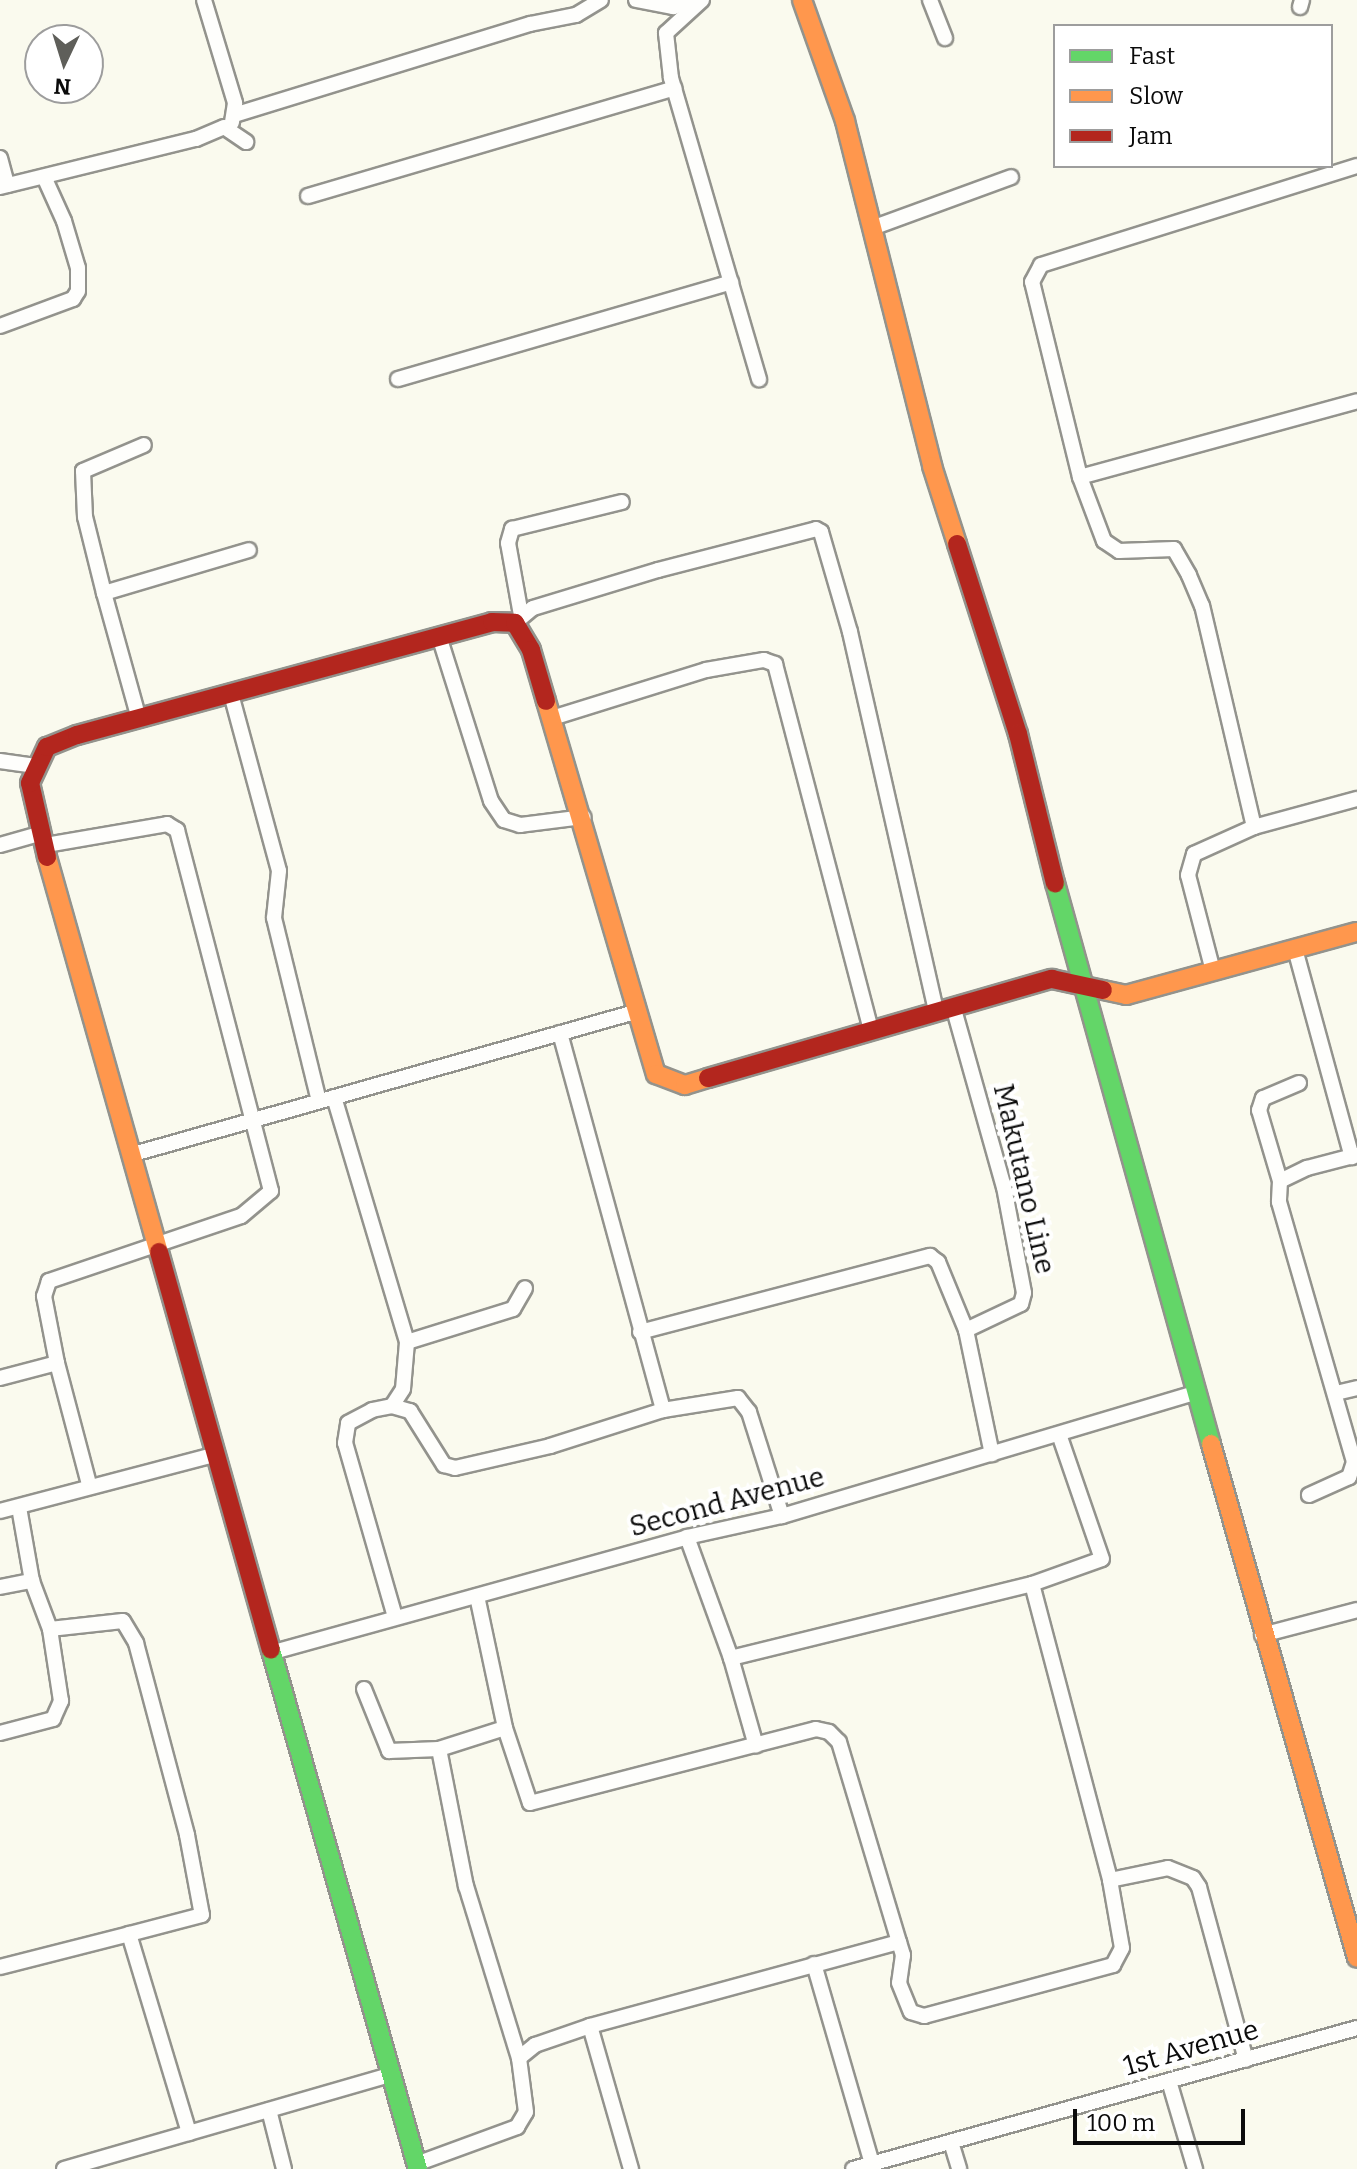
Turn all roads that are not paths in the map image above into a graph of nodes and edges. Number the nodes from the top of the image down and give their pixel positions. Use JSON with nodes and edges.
{"nodes":[{"id":1,"x":204,"y":0,"type":"edge"},
{"id":2,"x":601,"y":0,"type":"edge"},
{"id":3,"x":636,"y":0,"type":"edge"},
{"id":4,"x":695,"y":0,"type":"edge"},
{"id":5,"x":702,"y":0,"type":"edge"},
{"id":6,"x":802,"y":0,"type":"edge"},
{"id":7,"x":930,"y":0,"type":"edge"},
{"id":8,"x":945,"y":38,"type":"dead end"},
{"id":9,"x":674,"y":88,"type":"junction"},
{"id":10,"x":232,"y":122,"type":"junction"},
{"id":11,"x":246,"y":142,"type":"dead end"},
{"id":12,"x":0,"y":158,"type":"edge"},
{"id":13,"x":1357,"y":166,"type":"edge"},
{"id":14,"x":1011,"y":177,"type":"dead end"},
{"id":15,"x":45,"y":179,"type":"junction"},
{"id":16,"x":4,"y":186,"type":"edge"},
{"id":17,"x":308,"y":196,"type":"dead end"},
{"id":18,"x":872,"y":228,"type":"junction"},
{"id":19,"x":731,"y":282,"type":"junction"},
{"id":20,"x":0,"y":326,"type":"edge"},
{"id":21,"x":398,"y":379,"type":"dead end"},
{"id":22,"x":759,"y":379,"type":"dead end"},
{"id":23,"x":1357,"y":401,"type":"edge"},
{"id":24,"x":144,"y":445,"type":"dead end"},
{"id":25,"x":1080,"y":477,"type":"junction"},
{"id":26,"x":622,"y":502,"type":"dead end"},
{"id":27,"x":249,"y":550,"type":"dead end"},
{"id":28,"x":104,"y":593,"type":"junction"},
{"id":29,"x":518,"y":619,"type":"junction"},
{"id":30,"x":439,"y":636,"type":"junction"},
{"id":31,"x":231,"y":694,"type":"junction"},
{"id":32,"x":552,"y":718,"type":"junction"},
{"id":33,"x":139,"y":719,"type":"junction"},
{"id":34,"x":0,"y":761,"type":"edge"},
{"id":35,"x":34,"y":766,"type":"junction"},
{"id":36,"x":1357,"y":799,"type":"edge"},
{"id":37,"x":583,"y":817,"type":"junction"},
{"id":38,"x":1254,"y":827,"type":"junction"},
{"id":39,"x":44,"y":839,"type":"junction"},
{"id":40,"x":0,"y":845,"type":"edge"},
{"id":41,"x":1357,"y":932,"type":"edge"},
{"id":42,"x":1295,"y":949,"type":"junction"},
{"id":43,"x":1213,"y":971,"type":"junction"},
{"id":44,"x":1083,"y":986,"type":"junction"},
{"id":45,"x":944,"y":1009,"type":"junction"},
{"id":46,"x":635,"y":1012,"type":"junction"},
{"id":47,"x":871,"y":1030,"type":"junction"},
{"id":48,"x":560,"y":1033,"type":"junction"},
{"id":49,"x":1299,"y":1083,"type":"dead end"},
{"id":50,"x":334,"y":1097,"type":"junction"},
{"id":51,"x":319,"y":1101,"type":"junction"},
{"id":52,"x":251,"y":1120,"type":"junction"},
{"id":53,"x":130,"y":1155,"type":"junction"},
{"id":54,"x":1354,"y":1156,"type":"edge"},
{"id":55,"x":1280,"y":1181,"type":"junction"},
{"id":56,"x":157,"y":1246,"type":"junction"},
{"id":57,"x":525,"y":1288,"type":"dead end"},
{"id":58,"x":966,"y":1330,"type":"junction"},
{"id":59,"x":640,"y":1332,"type":"junction"},
{"id":60,"x":407,"y":1342,"type":"junction"},
{"id":61,"x":57,"y":1363,"type":"junction"},
{"id":62,"x":0,"y":1378,"type":"edge"},
{"id":63,"x":1357,"y":1388,"type":"edge"},
{"id":64,"x":1194,"y":1393,"type":"junction"},
{"id":65,"x":1336,"y":1393,"type":"junction"},
{"id":66,"x":392,"y":1406,"type":"junction"},
{"id":67,"x":663,"y":1410,"type":"junction"},
{"id":68,"x":1059,"y":1434,"type":"junction"},
{"id":69,"x":217,"y":1454,"type":"junction"},
{"id":70,"x":992,"y":1454,"type":"junction"},
{"id":71,"x":89,"y":1484,"type":"junction"},
{"id":72,"x":1309,"y":1495,"type":"dead end"},
{"id":73,"x":19,"y":1507,"type":"junction"},
{"id":74,"x":0,"y":1511,"type":"edge"},
{"id":75,"x":782,"y":1516,"type":"junction"},
{"id":76,"x":687,"y":1537,"type":"junction"},
{"id":77,"x":32,"y":1581,"type":"junction"},
{"id":78,"x":1032,"y":1584,"type":"junction"},
{"id":79,"x":0,"y":1587,"type":"edge"},
{"id":80,"x":477,"y":1596,"type":"junction"},
{"id":81,"x":1357,"y":1610,"type":"edge"},
{"id":82,"x":395,"y":1617,"type":"junction"},
{"id":83,"x":50,"y":1629,"type":"junction"},
{"id":84,"x":1262,"y":1635,"type":"junction"},
{"id":85,"x":270,"y":1653,"type":"junction"},
{"id":86,"x":731,"y":1658,"type":"junction"},
{"id":87,"x":364,"y":1689,"type":"dead end"},
{"id":88,"x":505,"y":1728,"type":"junction"},
{"id":89,"x":0,"y":1733,"type":"edge"},
{"id":90,"x":756,"y":1746,"type":"junction"},
{"id":91,"x":439,"y":1749,"type":"junction"},
{"id":92,"x":1110,"y":1880,"type":"junction"},
{"id":93,"x":129,"y":1934,"type":"junction"},
{"id":94,"x":899,"y":1942,"type":"junction"},
{"id":95,"x":1357,"y":1958,"type":"edge"},
{"id":96,"x":814,"y":1964,"type":"junction"},
{"id":97,"x":0,"y":1967,"type":"edge"},
{"id":98,"x":590,"y":2026,"type":"junction"},
{"id":99,"x":1357,"y":2028,"type":"edge"},
{"id":100,"x":519,"y":2058,"type":"junction"},
{"id":101,"x":1246,"y":2060,"type":"junction"},
{"id":102,"x":389,"y":2075,"type":"junction"},
{"id":103,"x":1169,"y":2081,"type":"junction"},
{"id":104,"x":269,"y":2110,"type":"junction"},
{"id":105,"x":189,"y":2133,"type":"junction"},
{"id":106,"x":951,"y":2142,"type":"junction"},
{"id":107,"x":872,"y":2164,"type":"junction"},
{"id":108,"x":417,"y":2167,"type":"edge"},
{"id":109,"x":64,"y":2169,"type":"edge"},
{"id":110,"x":284,"y":2169,"type":"edge"},
{"id":111,"x":631,"y":2169,"type":"edge"},
{"id":112,"x":853,"y":2169,"type":"edge"},
{"id":113,"x":959,"y":2169,"type":"edge"},
{"id":114,"x":1195,"y":2169,"type":"edge"}],
"edges":[{"from":1,"to":10,"type":"street"},
{"from":2,"to":10,"type":"street"},
{"from":3,"to":4,"type":"street"},
{"from":5,"to":9,"type":"street"},
{"from":6,"to":18,"type":"street"},
{"from":7,"to":8,"type":"street"},
{"from":9,"to":17,"type":"street"},
{"from":9,"to":19,"type":"street"},
{"from":10,"to":11,"type":"street"},
{"from":10,"to":15,"type":"street"},
{"from":12,"to":16,"type":"street"},
{"from":13,"to":25,"type":"street"},
{"from":14,"to":18,"type":"street"},
{"from":15,"to":16,"type":"street"},
{"from":15,"to":20,"type":"street"},
{"from":18,"to":44,"type":"street"},
{"from":19,"to":21,"type":"street"},
{"from":19,"to":22,"type":"street"},
{"from":23,"to":25,"type":"street"},
{"from":24,"to":28,"type":"street"},
{"from":25,"to":38,"type":"street"},
{"from":26,"to":29,"type":"street"},
{"from":27,"to":28,"type":"street"},
{"from":28,"to":33,"type":"street"},
{"from":29,"to":30,"type":"street"},
{"from":29,"to":32,"type":"street"},
{"from":29,"to":45,"type":"street","name":"Makutano Line"},
{"from":30,"to":31,"type":"street"},
{"from":30,"to":37,"type":"street"},
{"from":31,"to":33,"type":"street"},
{"from":31,"to":51,"type":"street"},
{"from":32,"to":37,"type":"street"},
{"from":32,"to":47,"type":"street"},
{"from":33,"to":35,"type":"street"},
{"from":34,"to":35,"type":"street"},
{"from":35,"to":39,"type":"street"},
{"from":36,"to":38,"type":"street"},
{"from":37,"to":46,"type":"street"},
{"from":38,"to":43,"type":"street"},
{"from":39,"to":40,"type":"street"},
{"from":39,"to":52,"type":"street"},
{"from":39,"to":53,"type":"street"},
{"from":41,"to":42,"type":"street"},
{"from":42,"to":43,"type":"street"},
{"from":42,"to":54,"type":"street"},
{"from":43,"to":44,"type":"street"},
{"from":44,"to":45,"type":"street"},
{"from":44,"to":64,"type":"street"},
{"from":45,"to":47,"type":"street"},
{"from":45,"to":58,"type":"street","name":"Makutano Line"},
{"from":46,"to":47,"type":"street"},
{"from":46,"to":48,"type":"street"},
{"from":48,"to":50,"type":"street"},
{"from":48,"to":59,"type":"street"},
{"from":49,"to":55,"type":"street"},
{"from":50,"to":51,"type":"street"},
{"from":50,"to":60,"type":"street"},
{"from":51,"to":52,"type":"street"},
{"from":52,"to":53,"type":"street"},
{"from":52,"to":56,"type":"street"},
{"from":53,"to":56,"type":"street"},
{"from":54,"to":55,"type":"street"},
{"from":55,"to":65,"type":"street"},
{"from":56,"to":61,"type":"street"},
{"from":56,"to":69,"type":"street"},
{"from":57,"to":60,"type":"street"},
{"from":58,"to":59,"type":"street"},
{"from":58,"to":70,"type":"street"},
{"from":59,"to":67,"type":"street"},
{"from":60,"to":66,"type":"street"},
{"from":61,"to":62,"type":"street"},
{"from":61,"to":71,"type":"street"},
{"from":63,"to":65,"type":"street"},
{"from":64,"to":68,"type":"street","name":"Second Avenue"},
{"from":64,"to":84,"type":"street"},
{"from":65,"to":72,"type":"street"},
{"from":66,"to":67,"type":"street"},
{"from":66,"to":82,"type":"street"},
{"from":67,"to":75,"type":"street"},
{"from":68,"to":70,"type":"street","name":"Second Avenue"},
{"from":68,"to":78,"type":"street"},
{"from":69,"to":71,"type":"street"},
{"from":69,"to":85,"type":"street"},
{"from":70,"to":75,"type":"street","name":"Second Avenue"},
{"from":71,"to":73,"type":"street"},
{"from":73,"to":74,"type":"street"},
{"from":73,"to":77,"type":"street"},
{"from":75,"to":76,"type":"street","name":"Second Avenue"},
{"from":76,"to":80,"type":"street","name":"Second Avenue"},
{"from":76,"to":86,"type":"street"},
{"from":77,"to":79,"type":"street"},
{"from":77,"to":83,"type":"street"},
{"from":78,"to":86,"type":"street"},
{"from":78,"to":92,"type":"street"},
{"from":80,"to":82,"type":"street","name":"Second Avenue"},
{"from":80,"to":88,"type":"street"},
{"from":81,"to":84,"type":"street"},
{"from":82,"to":85,"type":"street","name":"Second Avenue"},
{"from":83,"to":89,"type":"street"},
{"from":83,"to":93,"type":"street"},
{"from":84,"to":95,"type":"street"},
{"from":85,"to":102,"type":"street"},
{"from":86,"to":90,"type":"street"},
{"from":87,"to":91,"type":"street"},
{"from":88,"to":90,"type":"street"},
{"from":88,"to":91,"type":"street"},
{"from":90,"to":94,"type":"street"},
{"from":91,"to":100,"type":"street"},
{"from":92,"to":94,"type":"street"},
{"from":92,"to":101,"type":"street"},
{"from":93,"to":97,"type":"street"},
{"from":93,"to":105,"type":"street"},
{"from":94,"to":96,"type":"street"},
{"from":96,"to":98,"type":"street"},
{"from":96,"to":107,"type":"street"},
{"from":98,"to":100,"type":"street"},
{"from":98,"to":111,"type":"street"},
{"from":99,"to":101,"type":"street","name":"1st Avenue"},
{"from":100,"to":108,"type":"street"},
{"from":101,"to":103,"type":"street","name":"1st Avenue"},
{"from":102,"to":104,"type":"street"},
{"from":102,"to":108,"type":"street"},
{"from":103,"to":106,"type":"street","name":"1st Avenue"},
{"from":103,"to":114,"type":"street"},
{"from":104,"to":105,"type":"street"},
{"from":104,"to":110,"type":"street"},
{"from":105,"to":109,"type":"street"},
{"from":106,"to":107,"type":"street","name":"1st Avenue"},
{"from":106,"to":113,"type":"street"},
{"from":107,"to":112,"type":"street","name":"1st Avenue"}]}
